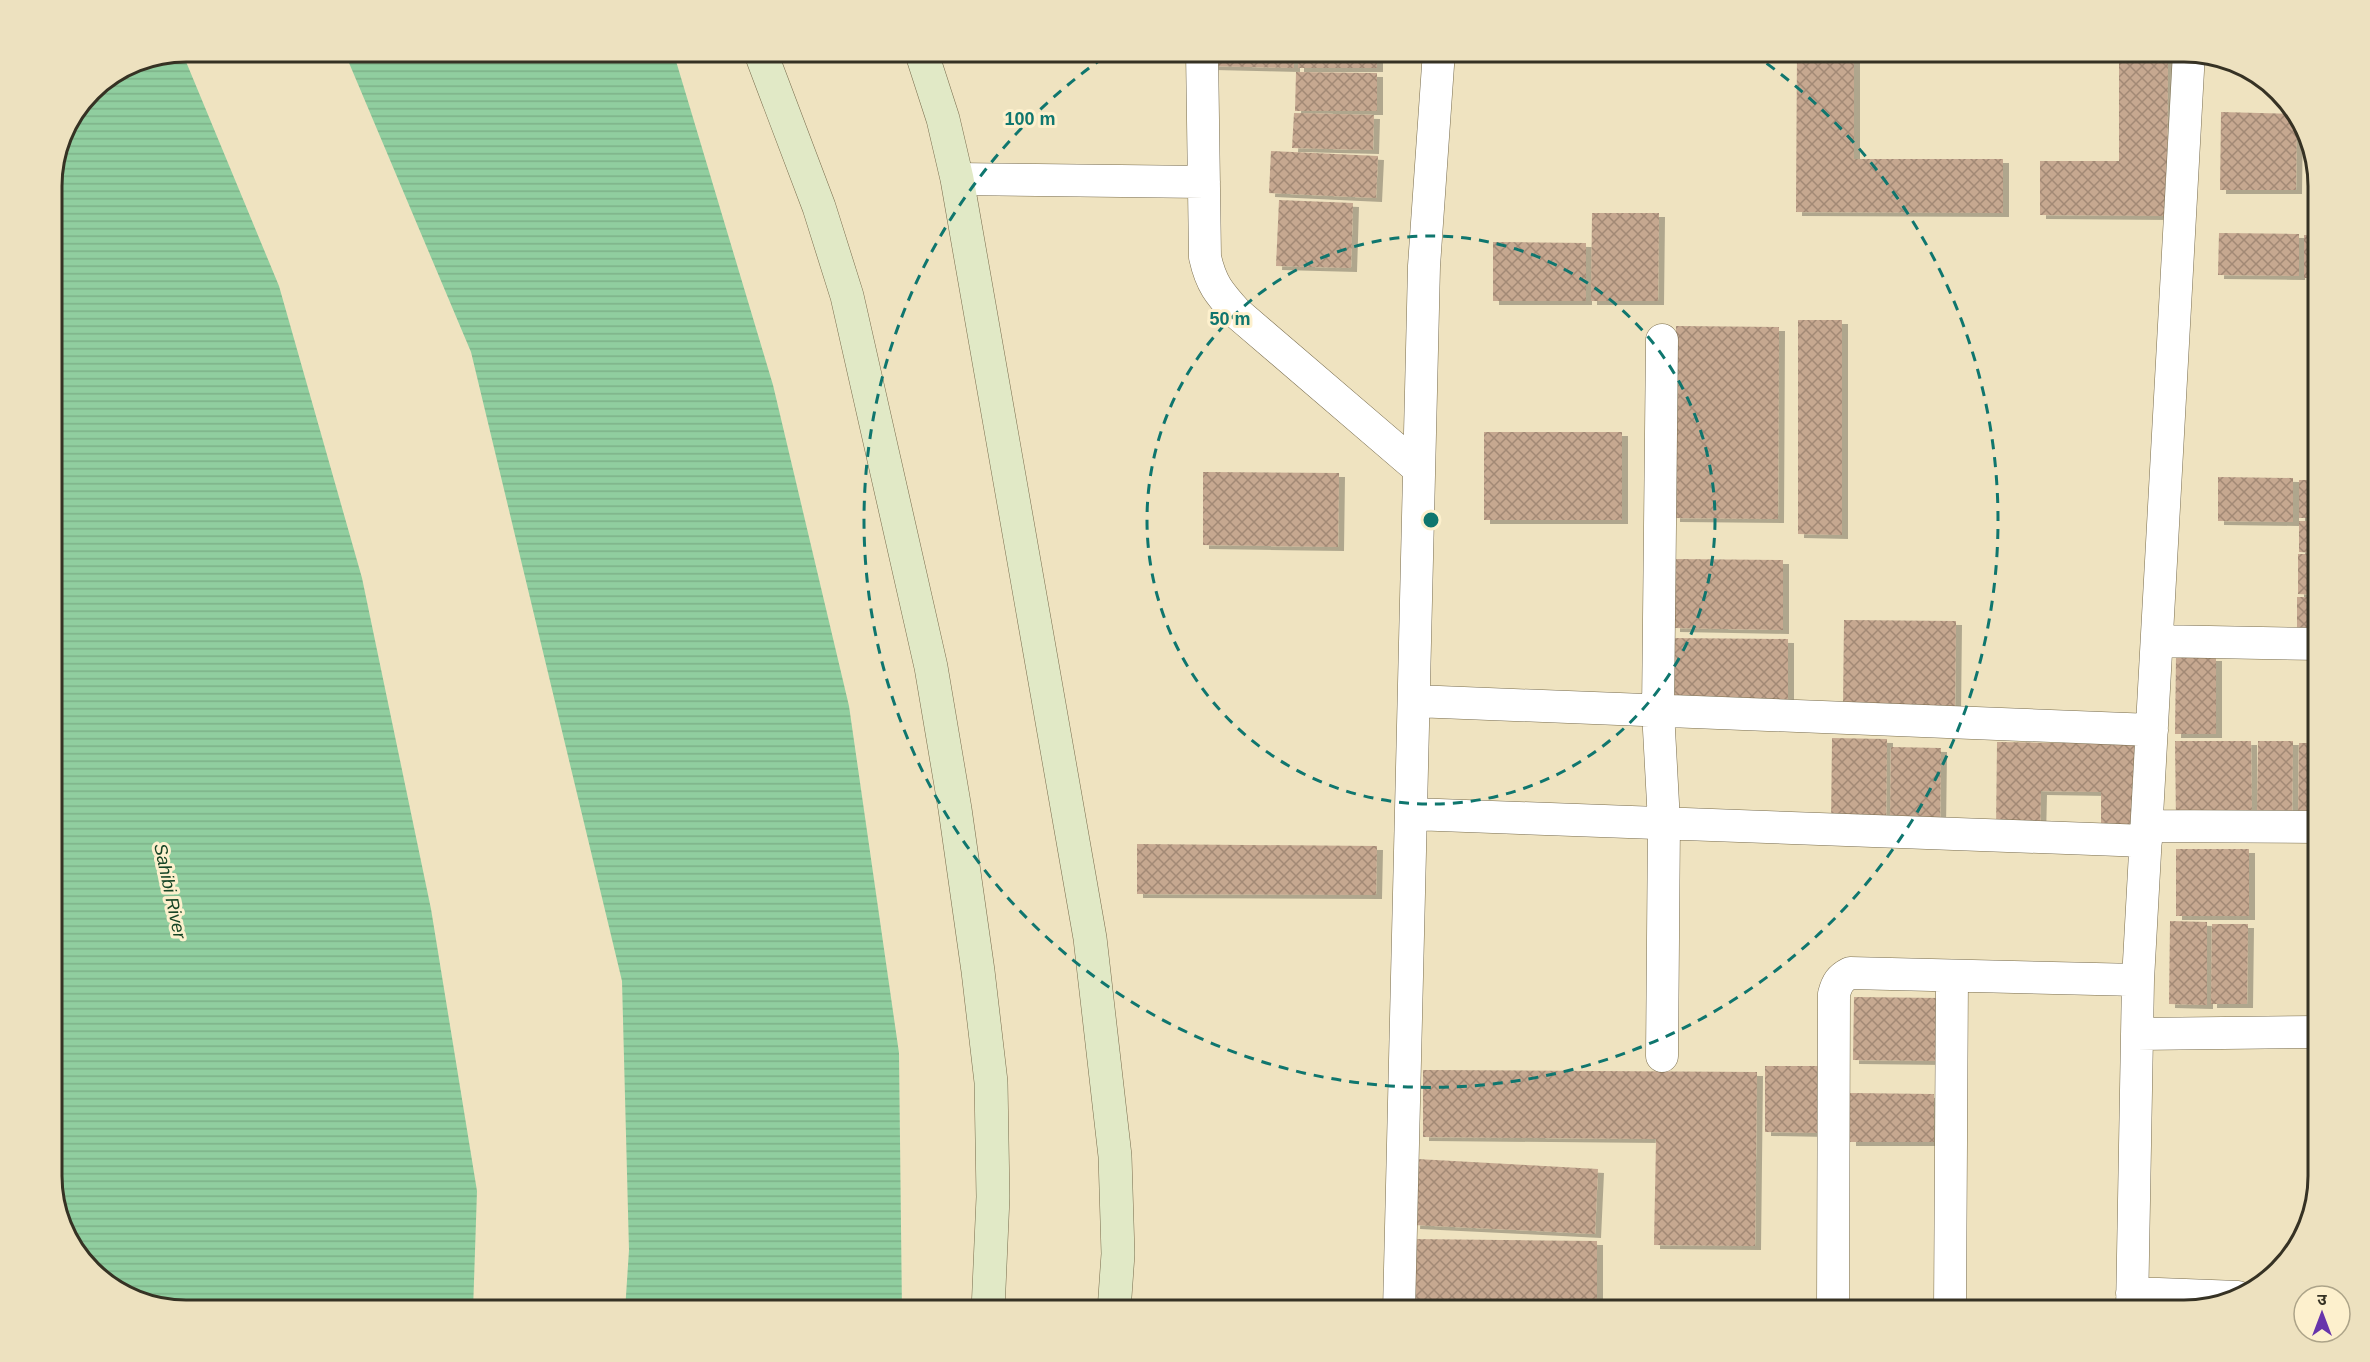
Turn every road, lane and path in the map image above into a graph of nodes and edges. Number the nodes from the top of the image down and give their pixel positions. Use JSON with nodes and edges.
{"nodes":[{"id":1,"x":764,"y":62,"type":"edge"},
{"id":2,"x":924,"y":62,"type":"edge"},
{"id":3,"x":1202,"y":62,"type":"edge"},
{"id":4,"x":1438,"y":62,"type":"edge"},
{"id":5,"x":2188,"y":62,"type":"edge"},
{"id":6,"x":957,"y":179,"type":"junction"},
{"id":7,"x":1204,"y":182,"type":"junction"},
{"id":8,"x":1662,"y":340,"type":"dead end"},
{"id":9,"x":1419,"y":469,"type":"junction"},
{"id":10,"x":2157,"y":641,"type":"junction"},
{"id":11,"x":2308,"y":644,"type":"edge"},
{"id":12,"x":1414,"y":701,"type":"junction"},
{"id":13,"x":1658,"y":711,"type":"junction"},
{"id":14,"x":2152,"y":730,"type":"junction"},
{"id":15,"x":1412,"y":814,"type":"junction"},
{"id":16,"x":1664,"y":822,"type":"junction"},
{"id":17,"x":2308,"y":827,"type":"edge"},
{"id":18,"x":2146,"y":834,"type":"junction"},
{"id":19,"x":1952,"y":976,"type":"junction"},
{"id":20,"x":2138,"y":980,"type":"junction"},
{"id":21,"x":2308,"y":1032,"type":"edge"},
{"id":22,"x":2137,"y":1034,"type":"junction"},
{"id":23,"x":1662,"y":1056,"type":"dead end"},
{"id":24,"x":2203,"y":1299,"type":"edge"},
{"id":25,"x":988,"y":1300,"type":"edge"},
{"id":26,"x":1115,"y":1300,"type":"edge"},
{"id":27,"x":1399,"y":1300,"type":"edge"},
{"id":28,"x":1833,"y":1300,"type":"edge"},
{"id":29,"x":1950,"y":1300,"type":"edge"},
{"id":30,"x":2132,"y":1300,"type":"edge"},
{"id":31,"x":2174,"y":1300,"type":"edge"}],
"edges":[{"from":1,"to":25,"type":"street"},
{"from":2,"to":6,"type":"street"},
{"from":3,"to":7,"type":"street"},
{"from":4,"to":9,"type":"street"},
{"from":5,"to":10,"type":"street"},
{"from":6,"to":7,"type":"street"},
{"from":6,"to":26,"type":"street"},
{"from":7,"to":9,"type":"street"},
{"from":8,"to":13,"type":"street"},
{"from":9,"to":12,"type":"street"},
{"from":10,"to":11,"type":"street"},
{"from":10,"to":14,"type":"street"},
{"from":12,"to":13,"type":"street"},
{"from":12,"to":15,"type":"street"},
{"from":13,"to":14,"type":"street"},
{"from":13,"to":16,"type":"street"},
{"from":14,"to":18,"type":"street"},
{"from":15,"to":16,"type":"street"},
{"from":15,"to":27,"type":"street"},
{"from":16,"to":18,"type":"street"},
{"from":16,"to":23,"type":"street"},
{"from":17,"to":18,"type":"street"},
{"from":18,"to":20,"type":"street"},
{"from":19,"to":20,"type":"street"},
{"from":19,"to":28,"type":"street"},
{"from":19,"to":29,"type":"street"},
{"from":20,"to":22,"type":"street"},
{"from":21,"to":22,"type":"street"},
{"from":22,"to":30,"type":"street"},
{"from":24,"to":31,"type":"street"}]}
